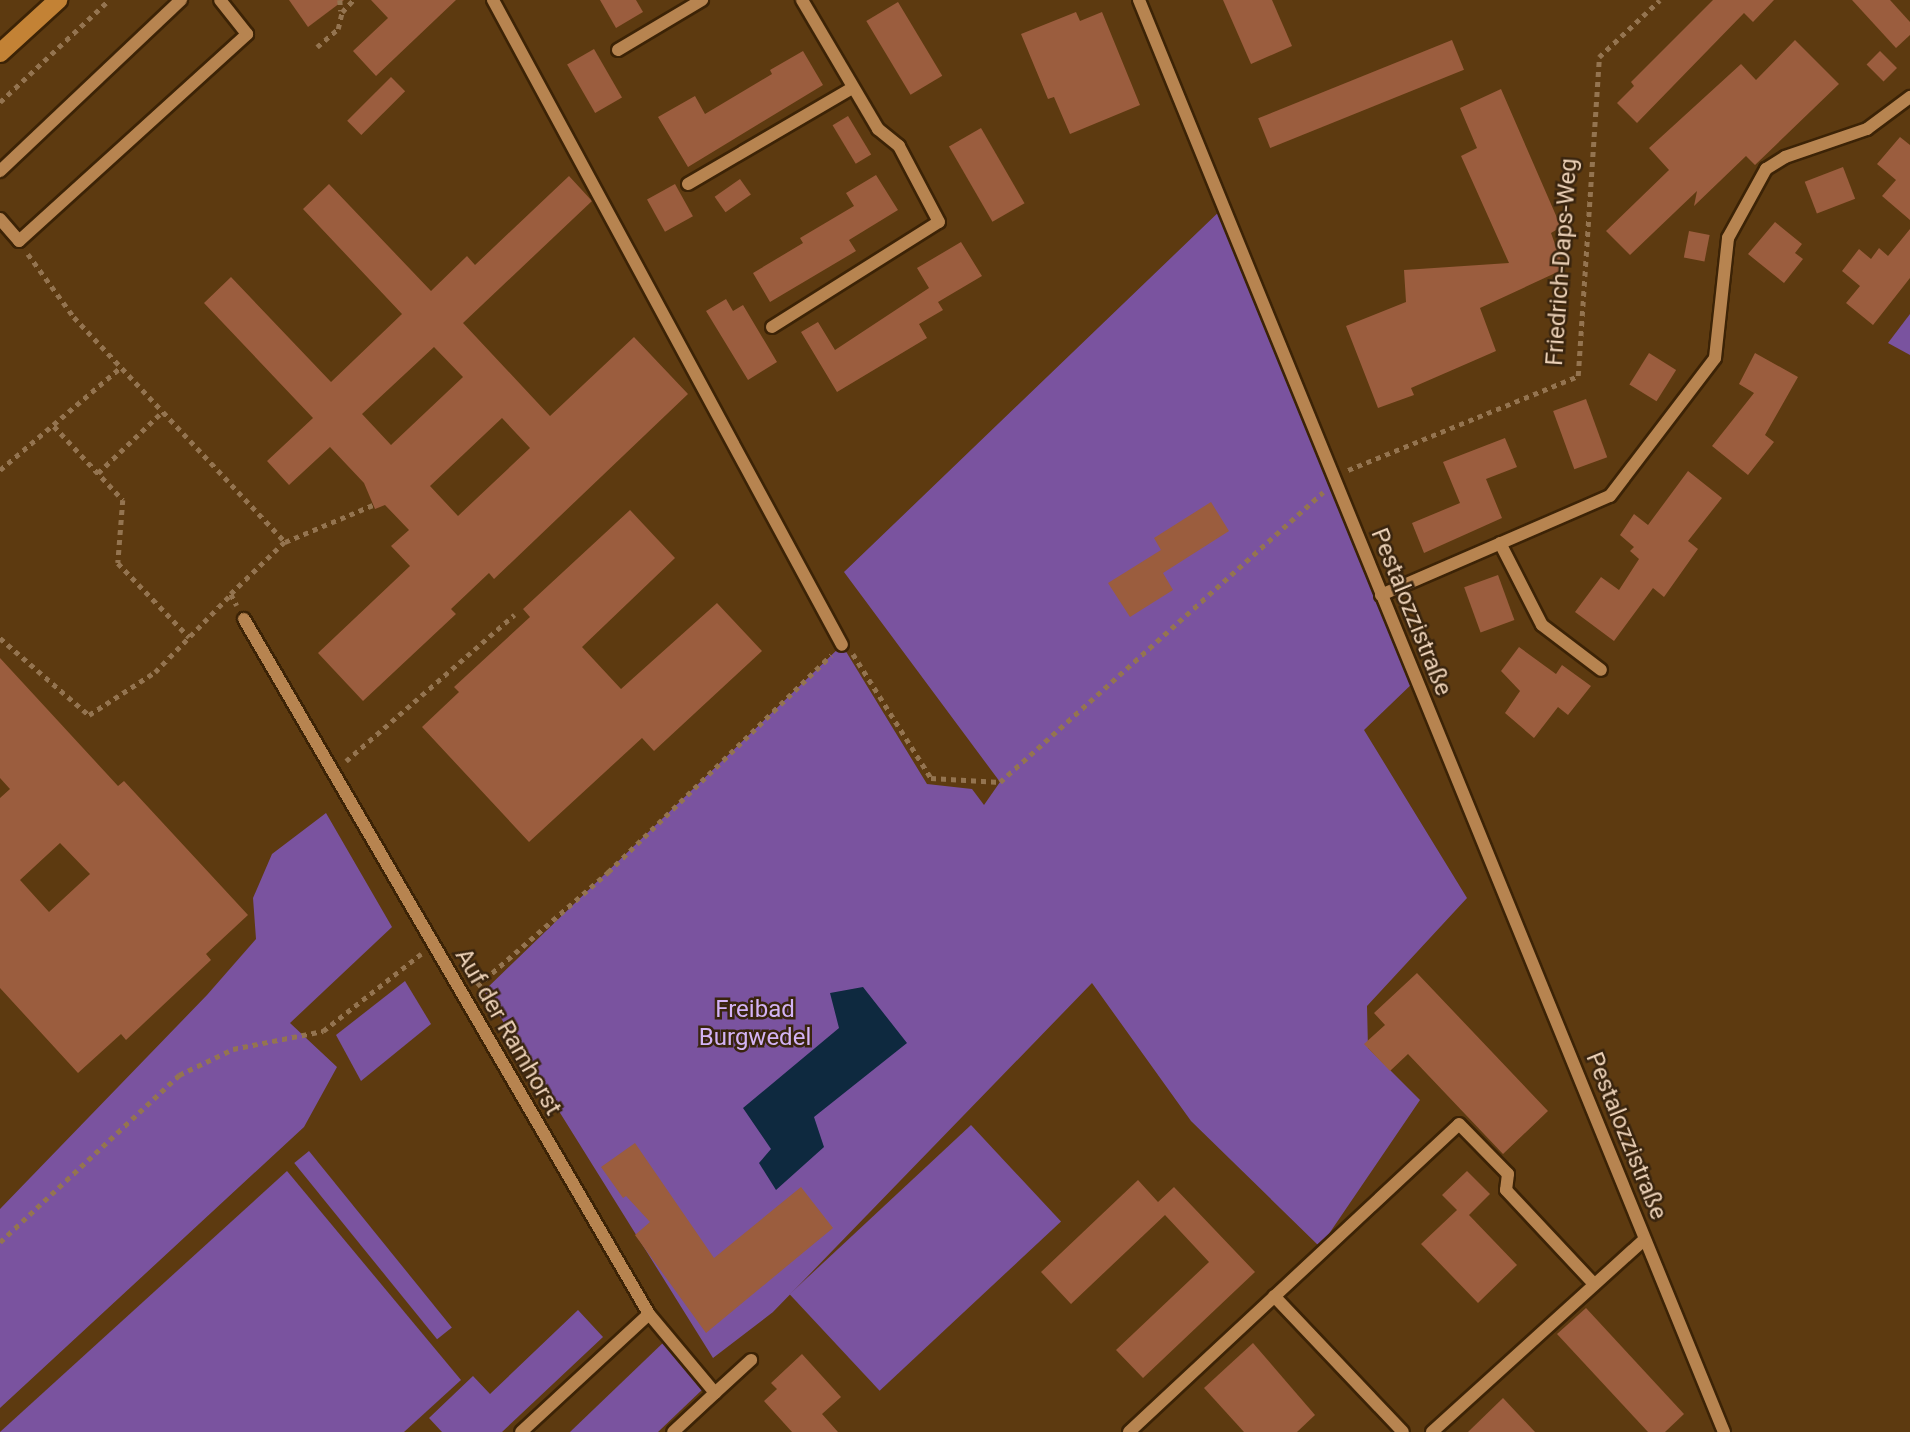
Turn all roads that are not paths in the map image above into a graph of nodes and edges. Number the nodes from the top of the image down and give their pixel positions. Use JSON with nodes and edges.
{"nodes":[{"id":1,"x":58,"y":0,"type":"edge"},
{"id":2,"x":181,"y":0,"type":"edge"},
{"id":3,"x":220,"y":0,"type":"edge"},
{"id":4,"x":493,"y":0,"type":"edge"},
{"id":5,"x":702,"y":0,"type":"edge"},
{"id":6,"x":802,"y":0,"type":"edge"},
{"id":7,"x":1139,"y":0,"type":"edge"},
{"id":8,"x":618,"y":50,"type":"dead end"},
{"id":9,"x":0,"y":53,"type":"edge"},
{"id":10,"x":852,"y":88,"type":"junction"},
{"id":11,"x":1910,"y":97,"type":"edge"},
{"id":12,"x":0,"y":171,"type":"edge"},
{"id":13,"x":688,"y":184,"type":"dead end"},
{"id":14,"x":0,"y":219,"type":"edge"},
{"id":15,"x":772,"y":327,"type":"dead end"},
{"id":16,"x":1500,"y":543,"type":"junction"},
{"id":17,"x":1381,"y":595,"type":"junction"},
{"id":18,"x":244,"y":619,"type":"road end"},
{"id":19,"x":842,"y":645,"type":"road end"},
{"id":20,"x":1601,"y":670,"type":"dead end"},
{"id":21,"x":1645,"y":1239,"type":"junction"},
{"id":22,"x":1594,"y":1284,"type":"junction"},
{"id":23,"x":1274,"y":1296,"type":"junction"},
{"id":24,"x":649,"y":1314,"type":"junction"},
{"id":25,"x":751,"y":1360,"type":"dead end"},
{"id":26,"x":715,"y":1393,"type":"junction"},
{"id":27,"x":521,"y":1432,"type":"edge"},
{"id":28,"x":673,"y":1432,"type":"edge"},
{"id":29,"x":1129,"y":1432,"type":"edge"},
{"id":30,"x":1403,"y":1432,"type":"edge"},
{"id":31,"x":1432,"y":1432,"type":"edge"},
{"id":32,"x":1724,"y":1432,"type":"edge"}],
"edges":[{"from":1,"to":9,"type":"main road"},
{"from":2,"to":12,"type":"street"},
{"from":3,"to":14,"type":"street"},
{"from":4,"to":19,"type":"street"},
{"from":5,"to":8,"type":"street"},
{"from":6,"to":10,"type":"street"},
{"from":7,"to":17,"type":"street","name":"Pestalozzistraße"},
{"from":10,"to":13,"type":"street"},
{"from":10,"to":15,"type":"street"},
{"from":11,"to":16,"type":"street"},
{"from":16,"to":17,"type":"street"},
{"from":16,"to":20,"type":"street"},
{"from":17,"to":21,"type":"street","name":"Pestalozzistraße"},
{"from":18,"to":24,"type":"street","name":"Auf der Ramhorst"},
{"from":21,"to":22,"type":"street","name":"Pestalozzistraße"},
{"from":21,"to":32,"type":"street","name":"Pestalozzistraße"},
{"from":22,"to":23,"type":"street"},
{"from":22,"to":31,"type":"street","name":"Pestalozzistraße"},
{"from":23,"to":29,"type":"street"},
{"from":23,"to":30,"type":"street"},
{"from":24,"to":26,"type":"street","name":"Auf der Ramhorst"},
{"from":24,"to":27,"type":"street"},
{"from":25,"to":26,"type":"street"},
{"from":26,"to":28,"type":"street"}]}
